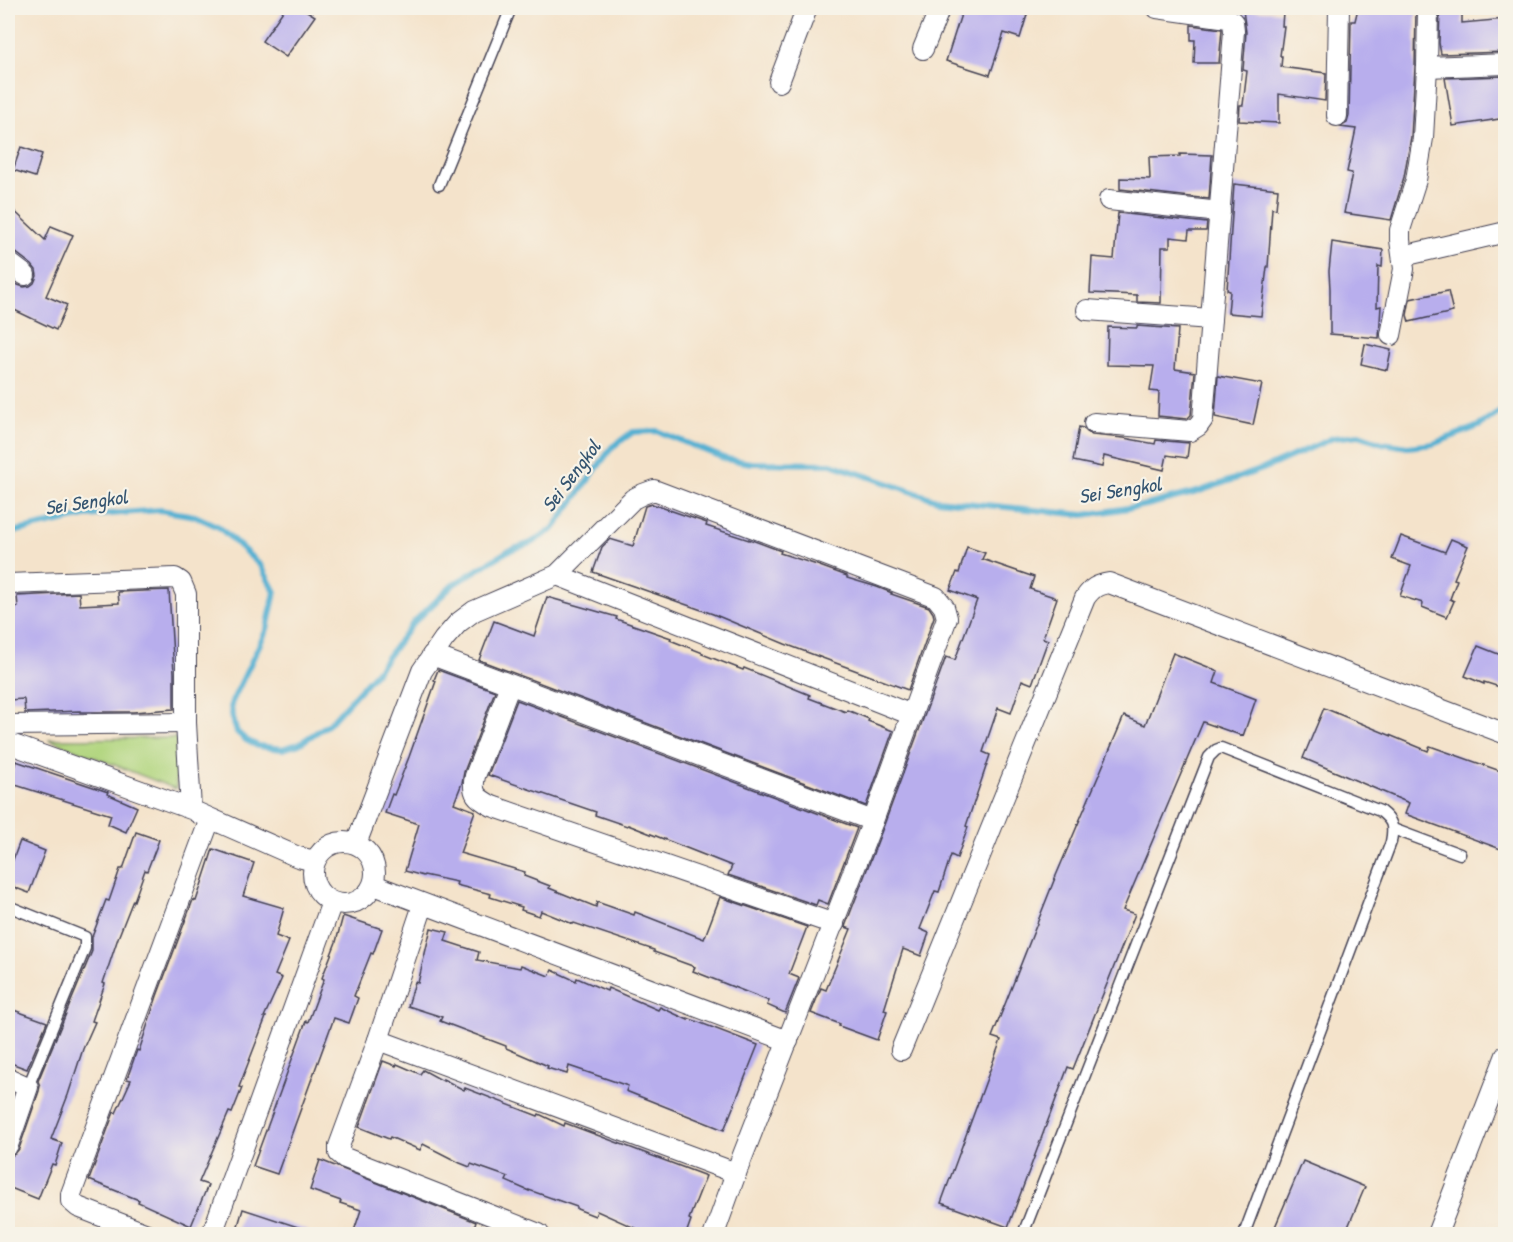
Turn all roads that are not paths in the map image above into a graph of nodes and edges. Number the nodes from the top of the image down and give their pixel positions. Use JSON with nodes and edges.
{"nodes":[{"id":1,"x":511,"y":8,"type":"edge"},
{"id":2,"x":807,"y":8,"type":"edge"},
{"id":3,"x":940,"y":8,"type":"edge"},
{"id":4,"x":1157,"y":8,"type":"edge"},
{"id":5,"x":1339,"y":8,"type":"edge"},
{"id":6,"x":1428,"y":8,"type":"edge"},
{"id":7,"x":923,"y":49,"type":"dead end"},
{"id":8,"x":1506,"y":64,"type":"edge"},
{"id":9,"x":1427,"y":67,"type":"junction"},
{"id":10,"x":779,"y":82,"type":"dead end"},
{"id":11,"x":1337,"y":116,"type":"dead end"},
{"id":12,"x":439,"y":185,"type":"dead end"},
{"id":13,"x":1109,"y":200,"type":"dead end"},
{"id":14,"x":1220,"y":212,"type":"junction"},
{"id":15,"x":1506,"y":232,"type":"edge"},
{"id":16,"x":1403,"y":256,"type":"junction"},
{"id":17,"x":8,"y":262,"type":"edge"},
{"id":18,"x":25,"y":276,"type":"dead end"},
{"id":19,"x":1087,"y":310,"type":"dead end"},
{"id":20,"x":1211,"y":319,"type":"junction"},
{"id":21,"x":1391,"y":334,"type":"dead end"},
{"id":22,"x":1094,"y":423,"type":"dead end"},
{"id":23,"x":557,"y":575,"type":"junction"},
{"id":24,"x":8,"y":584,"type":"edge"},
{"id":25,"x":432,"y":656,"type":"junction"},
{"id":26,"x":510,"y":685,"type":"junction"},
{"id":27,"x":912,"y":715,"type":"junction"},
{"id":28,"x":186,"y":723,"type":"junction"},
{"id":29,"x":8,"y":725,"type":"edge"},
{"id":30,"x":1506,"y":734,"type":"edge"},
{"id":31,"x":8,"y":744,"type":"edge"},
{"id":32,"x":191,"y":809,"type":"junction"},
{"id":33,"x":210,"y":819,"type":"junction"},
{"id":34,"x":873,"y":821,"type":"junction"},
{"id":35,"x":1393,"y":829,"type":"junction"},
{"id":36,"x":356,"y":844,"type":"junction"},
{"id":37,"x":1460,"y":854,"type":"dead end"},
{"id":38,"x":315,"y":861,"type":"junction"},
{"id":39,"x":374,"y":885,"type":"junction"},
{"id":40,"x":332,"y":902,"type":"junction"},
{"id":41,"x":423,"y":905,"type":"junction"},
{"id":42,"x":8,"y":906,"type":"edge"},
{"id":43,"x":834,"y":924,"type":"junction"},
{"id":44,"x":378,"y":1040,"type":"junction"},
{"id":45,"x":788,"y":1041,"type":"junction"},
{"id":46,"x":902,"y":1050,"type":"dead end"},
{"id":47,"x":1506,"y":1055,"type":"edge"},
{"id":48,"x":8,"y":1078,"type":"edge"},
{"id":49,"x":1501,"y":1080,"type":"edge"},
{"id":50,"x":28,"y":1086,"type":"junction"},
{"id":51,"x":8,"y":1145,"type":"edge"},
{"id":52,"x":736,"y":1173,"type":"junction"},
{"id":53,"x":1440,"y":1232,"type":"edge"},
{"id":54,"x":147,"y":1234,"type":"edge"},
{"id":55,"x":212,"y":1234,"type":"edge"},
{"id":56,"x":539,"y":1234,"type":"edge"},
{"id":57,"x":714,"y":1234,"type":"edge"},
{"id":58,"x":1023,"y":1234,"type":"edge"},
{"id":59,"x":1244,"y":1234,"type":"edge"}],
"edges":[{"from":1,"to":12,"type":"lane"},
{"from":2,"to":10,"type":"street"},
{"from":3,"to":7,"type":"street"},
{"from":4,"to":14,"type":"street"},
{"from":5,"to":11,"type":"street"},
{"from":6,"to":9,"type":"street"},
{"from":8,"to":9,"type":"street"},
{"from":9,"to":16,"type":"street"},
{"from":13,"to":14,"type":"street"},
{"from":14,"to":20,"type":"street"},
{"from":15,"to":16,"type":"street"},
{"from":16,"to":21,"type":"street"},
{"from":17,"to":18,"type":"street"},
{"from":19,"to":20,"type":"street"},
{"from":20,"to":22,"type":"street"},
{"from":23,"to":25,"type":"street"},
{"from":23,"to":27,"type":"street"},
{"from":23,"to":27,"type":"street"},
{"from":24,"to":28,"type":"street"},
{"from":25,"to":26,"type":"street"},
{"from":25,"to":36,"type":"street"},
{"from":26,"to":34,"type":"street"},
{"from":26,"to":43,"type":"street"},
{"from":27,"to":34,"type":"street"},
{"from":28,"to":29,"type":"street"},
{"from":28,"to":32,"type":"street"},
{"from":30,"to":46,"type":"street"},
{"from":31,"to":32,"type":"street"},
{"from":32,"to":33,"type":"street"},
{"from":33,"to":38,"type":"street"},
{"from":33,"to":54,"type":"street"},
{"from":34,"to":43,"type":"street"},
{"from":35,"to":37,"type":"lane"},
{"from":35,"to":58,"type":"lane"},
{"from":35,"to":59,"type":"lane"},
{"from":36,"to":38,"type":"street"},
{"from":36,"to":39,"type":"street"},
{"from":38,"to":40,"type":"street"},
{"from":39,"to":40,"type":"street"},
{"from":39,"to":41,"type":"street"},
{"from":40,"to":55,"type":"street"},
{"from":41,"to":44,"type":"street"},
{"from":41,"to":45,"type":"street"},
{"from":42,"to":50,"type":"lane"},
{"from":43,"to":45,"type":"street"},
{"from":44,"to":52,"type":"street"},
{"from":44,"to":56,"type":"street"},
{"from":45,"to":52,"type":"street"},
{"from":47,"to":49,"type":"street"},
{"from":48,"to":50,"type":"street"},
{"from":49,"to":53,"type":"street"},
{"from":50,"to":51,"type":"street"},
{"from":52,"to":57,"type":"street"}]}
